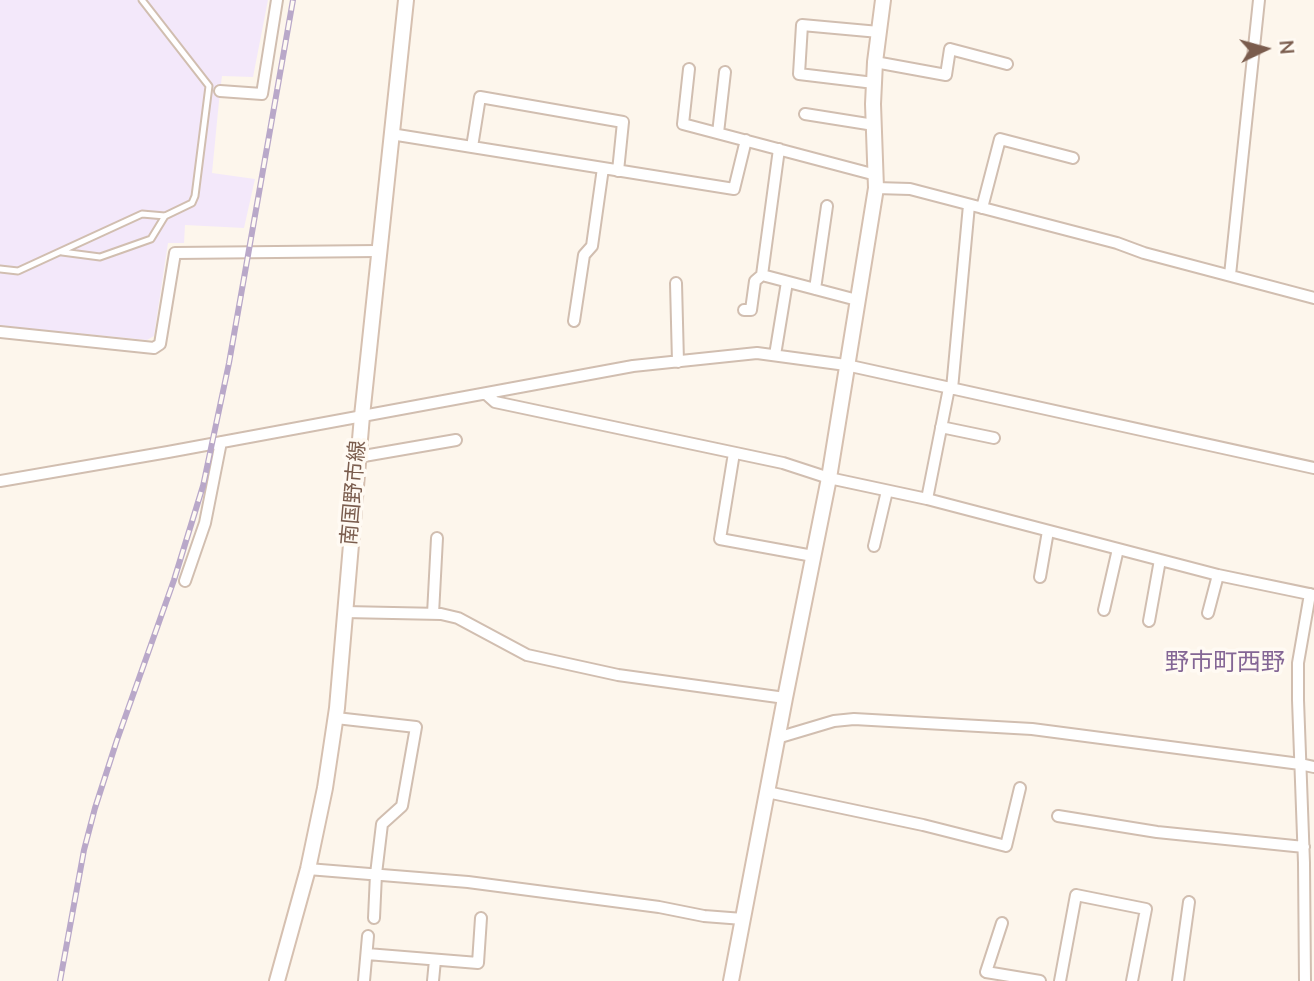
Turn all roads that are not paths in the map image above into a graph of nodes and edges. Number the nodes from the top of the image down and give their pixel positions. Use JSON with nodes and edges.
{"nodes":[{"id":1,"x":142,"y":0,"type":"edge"},
{"id":2,"x":277,"y":0,"type":"edge"},
{"id":3,"x":406,"y":0,"type":"edge"},
{"id":4,"x":883,"y":0,"type":"edge"},
{"id":5,"x":1259,"y":0,"type":"edge"},
{"id":6,"x":879,"y":32,"type":"junction"},
{"id":7,"x":875,"y":62,"type":"junction"},
{"id":8,"x":1007,"y":64,"type":"dead end"},
{"id":9,"x":689,"y":69,"type":"dead end"},
{"id":10,"x":725,"y":72,"type":"dead end"},
{"id":11,"x":874,"y":83,"type":"junction"},
{"id":12,"x":208,"y":90,"type":"junction"},
{"id":13,"x":220,"y":91,"type":"joint"},
{"id":14,"x":805,"y":114,"type":"dead end"},
{"id":15,"x":874,"y":125,"type":"junction"},
{"id":16,"x":718,"y":133,"type":"junction"},
{"id":17,"x":391,"y":134,"type":"junction"},
{"id":18,"x":746,"y":140,"type":"junction"},
{"id":19,"x":472,"y":147,"type":"junction"},
{"id":20,"x":779,"y":149,"type":"junction"},
{"id":21,"x":1073,"y":158,"type":"dead end"},
{"id":22,"x":603,"y":168,"type":"junction"},
{"id":23,"x":618,"y":170,"type":"junction"},
{"id":24,"x":876,"y":182,"type":"junction"},
{"id":25,"x":969,"y":205,"type":"junction"},
{"id":26,"x":827,"y":206,"type":"dead end"},
{"id":27,"x":982,"y":208,"type":"junction"},
{"id":28,"x":165,"y":216,"type":"junction"},
{"id":29,"x":60,"y":251,"type":"junction"},
{"id":30,"x":378,"y":251,"type":"junction"},
{"id":31,"x":0,"y":269,"type":"edge"},
{"id":32,"x":762,"y":275,"type":"junction"},
{"id":33,"x":1230,"y":275,"type":"junction"},
{"id":34,"x":787,"y":282,"type":"junction"},
{"id":35,"x":676,"y":283,"type":"dead end"},
{"id":36,"x":815,"y":289,"type":"junction"},
{"id":37,"x":1314,"y":298,"type":"edge"},
{"id":38,"x":857,"y":300,"type":"junction"},
{"id":39,"x":744,"y":310,"type":"dead end"},
{"id":40,"x":574,"y":321,"type":"dead end"},
{"id":41,"x":0,"y":332,"type":"edge"},
{"id":42,"x":775,"y":355,"type":"junction"},
{"id":43,"x":678,"y":362,"type":"junction"},
{"id":44,"x":846,"y":365,"type":"junction"},
{"id":45,"x":950,"y":388,"type":"junction"},
{"id":46,"x":486,"y":394,"type":"junction"},
{"id":47,"x":362,"y":416,"type":"junction"},
{"id":48,"x":941,"y":427,"type":"junction"},
{"id":49,"x":994,"y":438,"type":"dead end"},
{"id":50,"x":456,"y":440,"type":"dead end"},
{"id":51,"x":221,"y":442,"type":"junction"},
{"id":52,"x":734,"y":453,"type":"junction"},
{"id":53,"x":358,"y":457,"type":"junction"},
{"id":54,"x":1314,"y":468,"type":"edge"},
{"id":55,"x":829,"y":478,"type":"junction"},
{"id":56,"x":0,"y":481,"type":"edge"},
{"id":57,"x":887,"y":491,"type":"junction"},
{"id":58,"x":927,"y":499,"type":"junction"},
{"id":59,"x":1048,"y":531,"type":"junction"},
{"id":60,"x":437,"y":538,"type":"dead end"},
{"id":61,"x":874,"y":546,"type":"dead end"},
{"id":62,"x":1118,"y":549,"type":"junction"},
{"id":63,"x":813,"y":556,"type":"junction"},
{"id":64,"x":1160,"y":560,"type":"junction"},
{"id":65,"x":1218,"y":575,"type":"junction"},
{"id":66,"x":1040,"y":577,"type":"dead end"},
{"id":67,"x":185,"y":581,"type":"dead end"},
{"id":68,"x":1312,"y":595,"type":"edge"},
{"id":69,"x":1104,"y":610,"type":"dead end"},
{"id":70,"x":345,"y":612,"type":"junction"},
{"id":71,"x":1208,"y":613,"type":"dead end"},
{"id":72,"x":433,"y":614,"type":"junction"},
{"id":73,"x":1149,"y":621,"type":"dead end"},
{"id":74,"x":785,"y":698,"type":"junction"},
{"id":75,"x":336,"y":718,"type":"junction"},
{"id":76,"x":777,"y":738,"type":"junction"},
{"id":77,"x":1300,"y":764,"type":"junction"},
{"id":78,"x":1314,"y":767,"type":"edge"},
{"id":79,"x":1020,"y":788,"type":"dead end"},
{"id":80,"x":767,"y":792,"type":"junction"},
{"id":81,"x":1058,"y":816,"type":"dead end"},
{"id":82,"x":1304,"y":847,"type":"junction"},
{"id":83,"x":308,"y":869,"type":"junction"},
{"id":84,"x":376,"y":874,"type":"junction"},
{"id":85,"x":1189,"y":902,"type":"dead end"},
{"id":86,"x":1187,"y":916,"type":"junction"},
{"id":87,"x":374,"y":918,"type":"dead end"},
{"id":88,"x":481,"y":918,"type":"dead end"},
{"id":89,"x":1200,"y":918,"type":"dead end"},
{"id":90,"x":743,"y":919,"type":"junction"},
{"id":91,"x":1002,"y":923,"type":"dead end"},
{"id":92,"x":368,"y":936,"type":"dead end"},
{"id":93,"x":367,"y":954,"type":"junction"},
{"id":94,"x":435,"y":960,"type":"junction"},
{"id":95,"x":990,"y":977,"type":"edge"},
{"id":96,"x":277,"y":981,"type":"edge"},
{"id":97,"x":364,"y":981,"type":"edge"},
{"id":98,"x":433,"y":981,"type":"edge"},
{"id":99,"x":731,"y":981,"type":"edge"},
{"id":100,"x":1040,"y":981,"type":"edge"},
{"id":101,"x":1060,"y":981,"type":"edge"},
{"id":102,"x":1132,"y":981,"type":"edge"},
{"id":103,"x":1178,"y":981,"type":"edge"},
{"id":104,"x":1305,"y":981,"type":"edge"}],
"edges":[{"from":1,"to":12,"type":"lane"},
{"from":2,"to":13,"type":"street"},
{"from":3,"to":17,"type":"street","name":"南国野市線"},
{"from":4,"to":6,"type":"street"},
{"from":5,"to":33,"type":"street"},
{"from":6,"to":7,"type":"street"},
{"from":6,"to":11,"type":"street"},
{"from":7,"to":8,"type":"street"},
{"from":7,"to":11,"type":"street"},
{"from":9,"to":16,"type":"street"},
{"from":10,"to":16,"type":"street"},
{"from":11,"to":15,"type":"street"},
{"from":12,"to":13,"type":"lane"},
{"from":12,"to":28,"type":"lane"},
{"from":14,"to":15,"type":"street"},
{"from":15,"to":24,"type":"street"},
{"from":16,"to":18,"type":"street"},
{"from":17,"to":19,"type":"street"},
{"from":17,"to":30,"type":"street","name":"南国野市線"},
{"from":18,"to":20,"type":"street"},
{"from":18,"to":23,"type":"street"},
{"from":19,"to":22,"type":"street"},
{"from":19,"to":23,"type":"street"},
{"from":20,"to":24,"type":"street"},
{"from":20,"to":32,"type":"street"},
{"from":21,"to":27,"type":"street"},
{"from":22,"to":23,"type":"street"},
{"from":22,"to":40,"type":"street"},
{"from":24,"to":25,"type":"street"},
{"from":24,"to":38,"type":"street"},
{"from":25,"to":27,"type":"street"},
{"from":25,"to":45,"type":"street"},
{"from":26,"to":36,"type":"street"},
{"from":27,"to":33,"type":"street"},
{"from":28,"to":29,"type":"lane"},
{"from":28,"to":29,"type":"lane"},
{"from":29,"to":31,"type":"lane"},
{"from":30,"to":41,"type":"street"},
{"from":30,"to":47,"type":"street","name":"南国野市線"},
{"from":32,"to":34,"type":"street"},
{"from":32,"to":39,"type":"street"},
{"from":33,"to":37,"type":"street"},
{"from":34,"to":36,"type":"street"},
{"from":34,"to":42,"type":"street"},
{"from":35,"to":43,"type":"street"},
{"from":36,"to":38,"type":"street"},
{"from":38,"to":44,"type":"street"},
{"from":42,"to":43,"type":"street"},
{"from":42,"to":44,"type":"street"},
{"from":43,"to":46,"type":"street"},
{"from":44,"to":45,"type":"street"},
{"from":44,"to":55,"type":"street"},
{"from":45,"to":48,"type":"street"},
{"from":45,"to":54,"type":"street"},
{"from":46,"to":47,"type":"street"},
{"from":46,"to":52,"type":"street"},
{"from":47,"to":51,"type":"street"},
{"from":47,"to":53,"type":"street","name":"南国野市線"},
{"from":48,"to":49,"type":"street"},
{"from":48,"to":58,"type":"street"},
{"from":50,"to":53,"type":"street"},
{"from":51,"to":56,"type":"street"},
{"from":51,"to":67,"type":"street"},
{"from":52,"to":55,"type":"street"},
{"from":52,"to":63,"type":"street"},
{"from":53,"to":70,"type":"street","name":"南国野市線"},
{"from":55,"to":57,"type":"street"},
{"from":55,"to":63,"type":"street"},
{"from":57,"to":58,"type":"street"},
{"from":57,"to":61,"type":"street"},
{"from":58,"to":59,"type":"street"},
{"from":59,"to":62,"type":"street"},
{"from":59,"to":66,"type":"street"},
{"from":60,"to":72,"type":"street"},
{"from":62,"to":64,"type":"street"},
{"from":62,"to":69,"type":"street"},
{"from":63,"to":74,"type":"street"},
{"from":64,"to":65,"type":"street"},
{"from":64,"to":73,"type":"street"},
{"from":65,"to":68,"type":"street"},
{"from":65,"to":71,"type":"street"},
{"from":68,"to":77,"type":"street"},
{"from":70,"to":72,"type":"street"},
{"from":70,"to":75,"type":"street","name":"南国野市線"},
{"from":72,"to":74,"type":"street"},
{"from":74,"to":76,"type":"street"},
{"from":75,"to":83,"type":"street","name":"南国野市線"},
{"from":75,"to":84,"type":"street"},
{"from":76,"to":77,"type":"street"},
{"from":76,"to":80,"type":"street"},
{"from":77,"to":78,"type":"street"},
{"from":77,"to":82,"type":"street"},
{"from":79,"to":80,"type":"street"},
{"from":80,"to":90,"type":"street"},
{"from":81,"to":82,"type":"street"},
{"from":82,"to":104,"type":"street"},
{"from":83,"to":84,"type":"street"},
{"from":83,"to":96,"type":"street","name":"南国野市線"},
{"from":84,"to":87,"type":"street"},
{"from":84,"to":90,"type":"street"},
{"from":85,"to":86,"type":"street"},
{"from":86,"to":89,"type":"street"},
{"from":86,"to":103,"type":"street"},
{"from":88,"to":94,"type":"street"},
{"from":90,"to":99,"type":"street"},
{"from":91,"to":95,"type":"street"},
{"from":92,"to":93,"type":"street"},
{"from":93,"to":94,"type":"street"},
{"from":93,"to":97,"type":"street"},
{"from":94,"to":98,"type":"street"},
{"from":95,"to":100,"type":"street"},
{"from":101,"to":102,"type":"street"}]}
